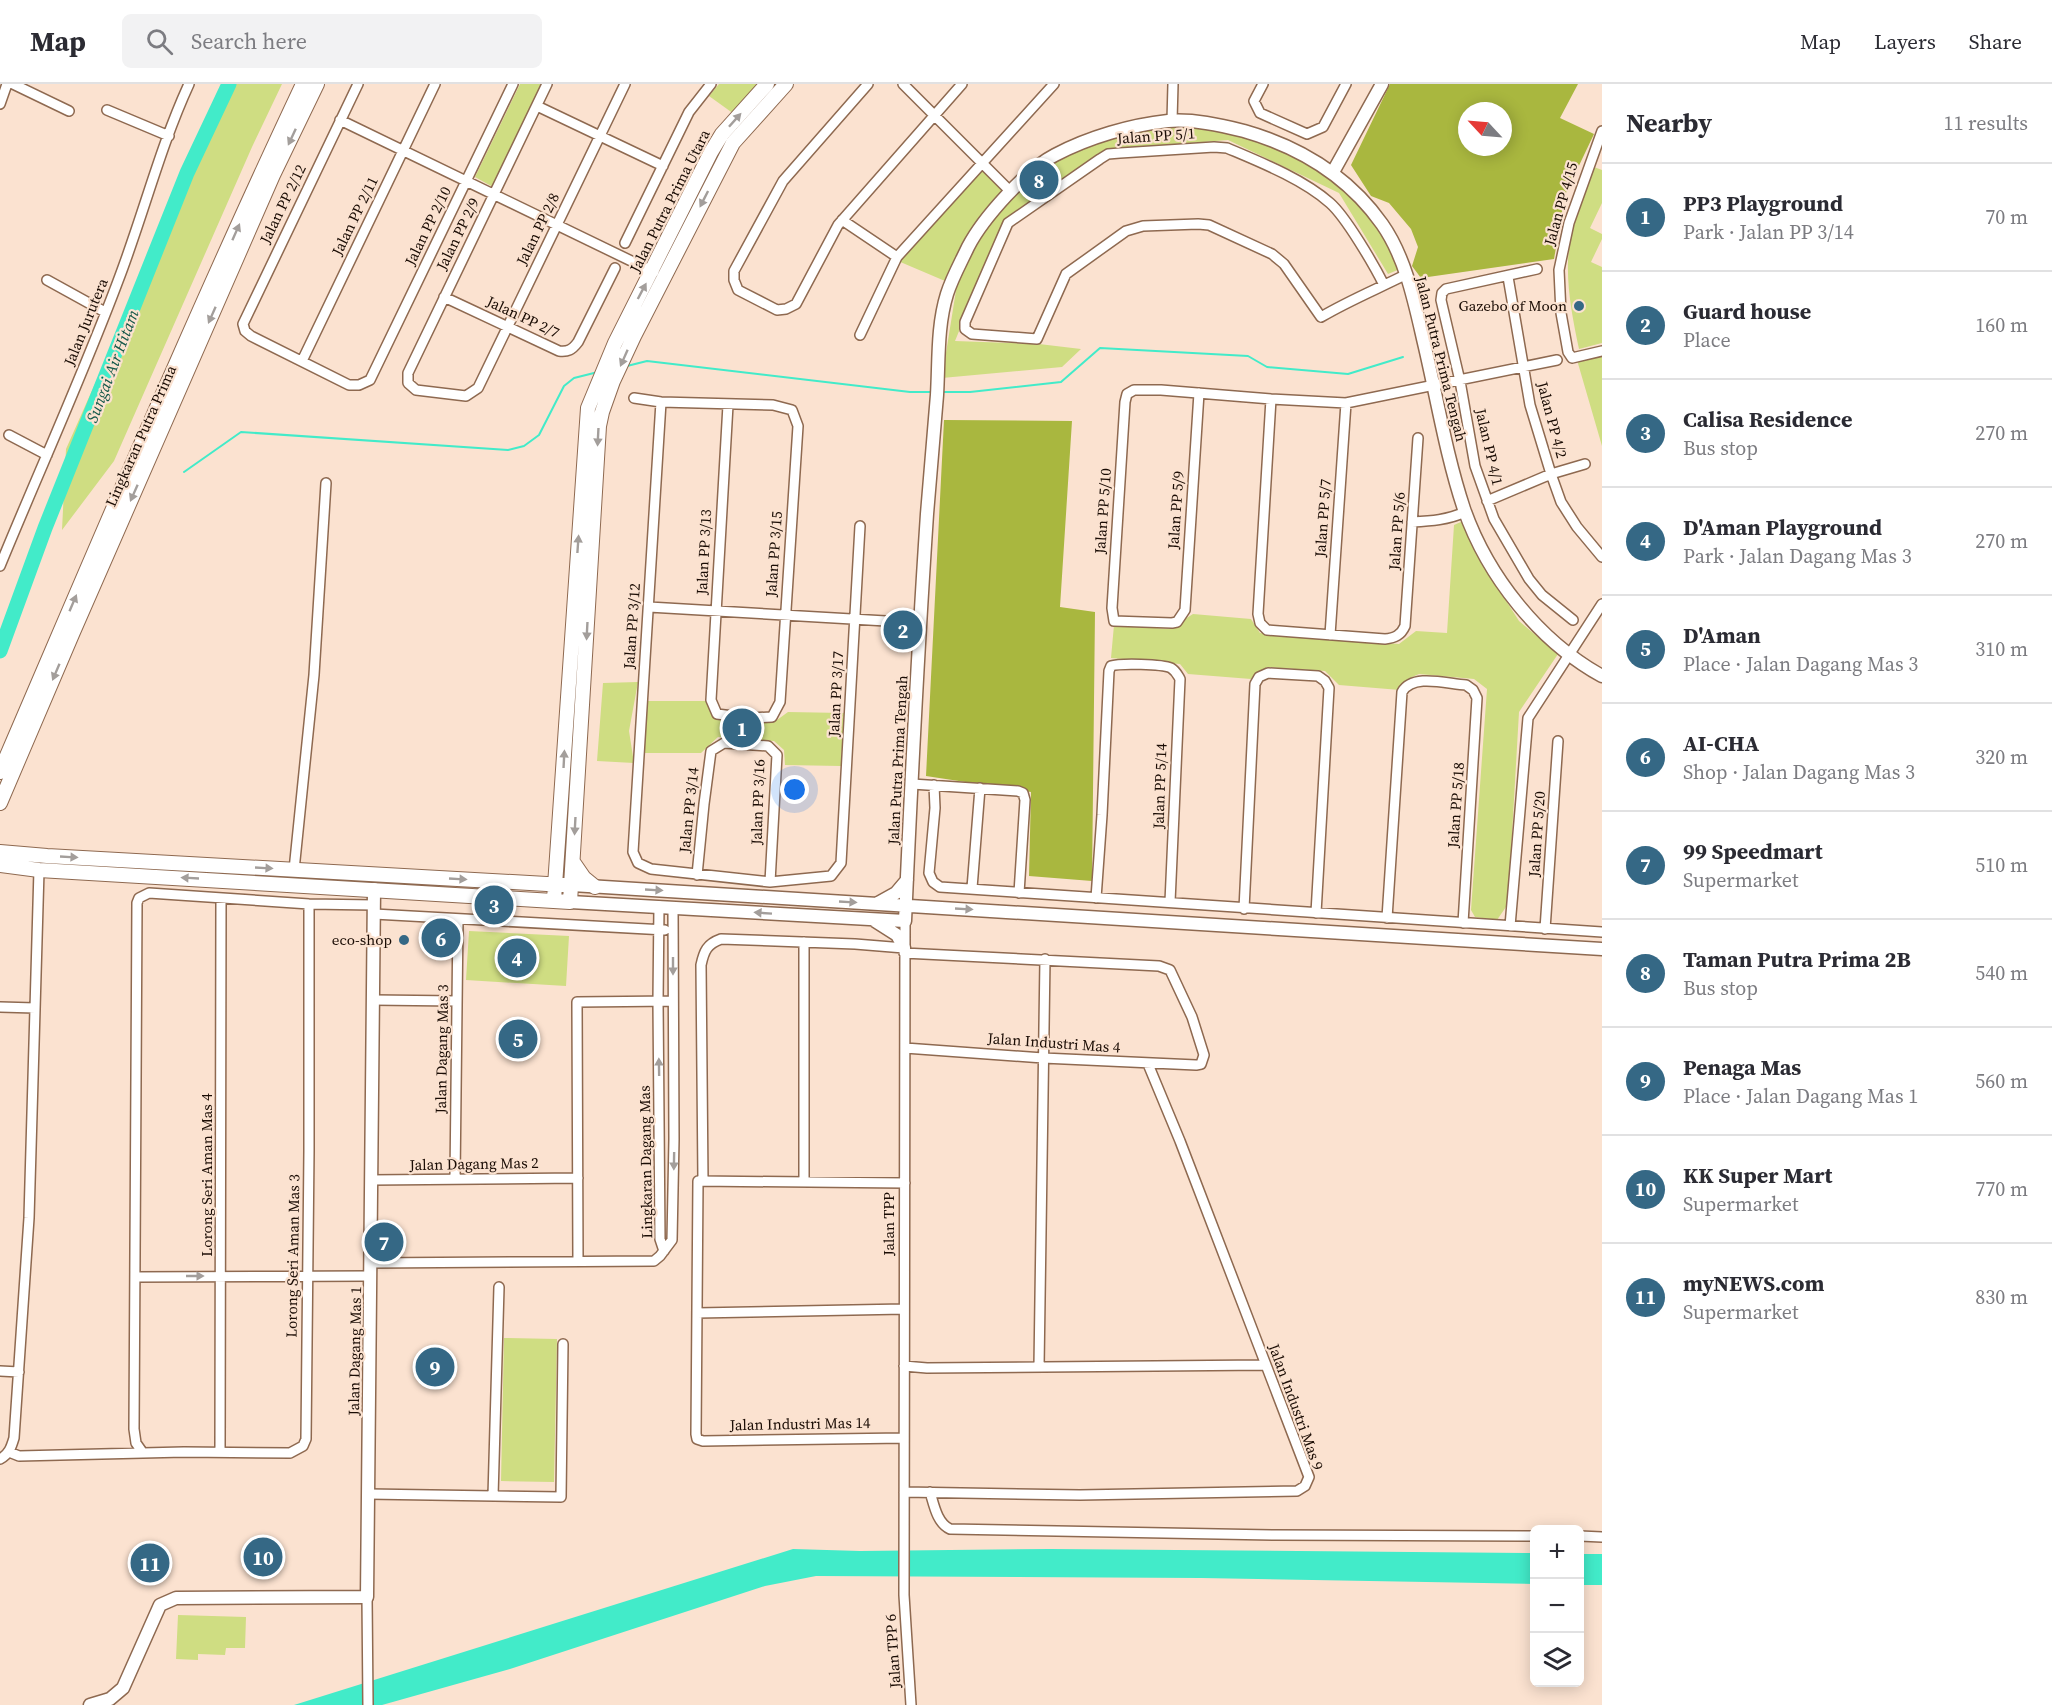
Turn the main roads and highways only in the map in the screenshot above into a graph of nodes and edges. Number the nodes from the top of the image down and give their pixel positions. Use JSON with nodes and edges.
{"nodes":[{"id":1,"x":303,"y":84,"type":"edge"},
{"id":2,"x":317,"y":84,"type":"edge"},
{"id":3,"x":767,"y":84,"type":"edge"},
{"id":4,"x":786,"y":84,"type":"edge"},
{"id":5,"x":659,"y":274,"type":"junction"},
{"id":6,"x":0,"y":772,"type":"edge"},
{"id":7,"x":0,"y":803,"type":"edge"},
{"id":8,"x":0,"y":852,"type":"edge"},
{"id":9,"x":557,"y":859,"type":"junction"},
{"id":10,"x":573,"y":862,"type":"junction"},
{"id":11,"x":0,"y":865,"type":"edge"},
{"id":12,"x":531,"y":883,"type":"junction"},
{"id":13,"x":555,"y":884,"type":"junction"},
{"id":14,"x":572,"y":885,"type":"junction"},
{"id":15,"x":595,"y":887,"type":"road end"},
{"id":16,"x":554,"y":900,"type":"junction"}],
"edges":[{"from":6,"to":1,"type":"main road","name":"Lingkaran Putra Prima","one_way":true},
{"from":2,"to":7,"type":"main road","name":"Lingkaran Putra Prima","one_way":true},
{"from":5,"to":3,"type":"main road","name":"Jalan Putra Prima Utara","one_way":true},
{"from":4,"to":5,"type":"main road","name":"Jalan Putra Prima Utara","one_way":true},
{"from":9,"to":5,"type":"main road","name":"Jalan Putra Prima Utara","one_way":true},
{"from":5,"to":10,"type":"main road","name":"Jalan Putra Prima Utara","one_way":true},
{"from":8,"to":12,"type":"main road","one_way":true},
{"from":9,"to":12,"type":"main road"},
{"from":9,"to":13,"type":"main road","name":"Jalan Putra Prima Utara"},
{"from":10,"to":14,"type":"main road","name":"Jalan Putra Prima Utara"},
{"from":10,"to":15,"type":"main road"},
{"from":16,"to":11,"type":"main road","one_way":true},
{"from":12,"to":13,"type":"main road"},
{"from":13,"to":14,"type":"main road"},
{"from":13,"to":16,"type":"main road","name":"Jalan Putra Prima Utara"},
{"from":14,"to":16,"type":"main road","name":"Jalan Putra Prima Utara"}]}
